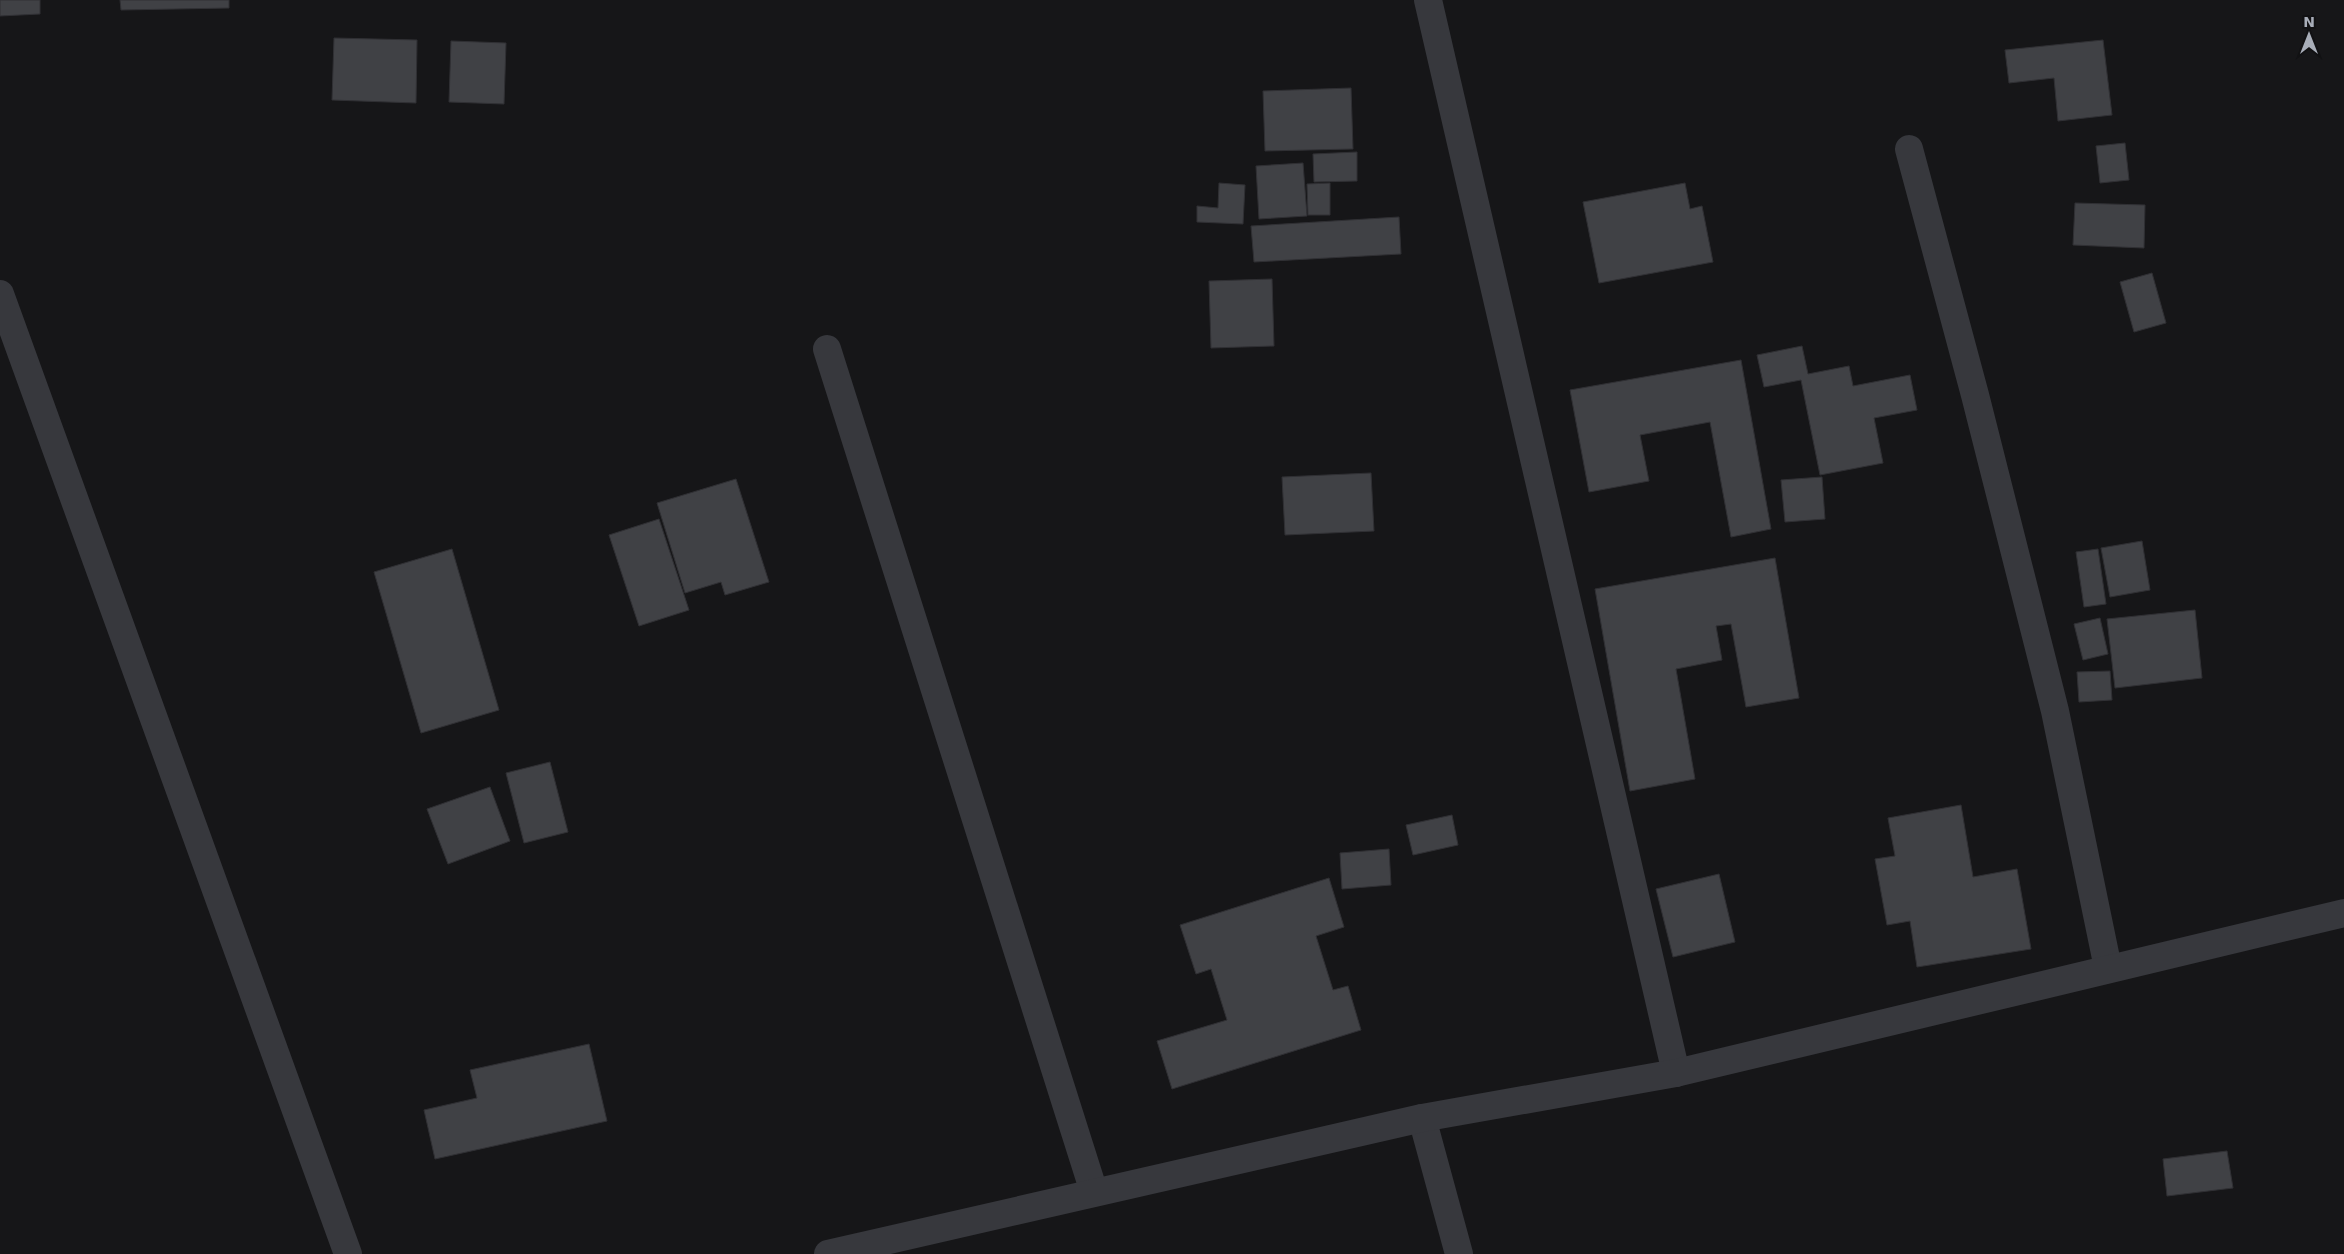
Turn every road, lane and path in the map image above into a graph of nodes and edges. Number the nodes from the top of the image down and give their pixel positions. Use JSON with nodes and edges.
{"nodes":[{"id":1,"x":1428,"y":0,"type":"edge"},
{"id":2,"x":1909,"y":149,"type":"dead end"},
{"id":3,"x":0,"y":294,"type":"edge"},
{"id":4,"x":827,"y":349,"type":"dead end"},
{"id":5,"x":2344,"y":913,"type":"edge"},
{"id":6,"x":2108,"y":968,"type":"junction"},
{"id":7,"x":1676,"y":1073,"type":"junction"},
{"id":8,"x":1422,"y":1118,"type":"junction"},
{"id":9,"x":1094,"y":1192,"type":"junction"},
{"id":10,"x":348,"y":1254,"type":"edge"},
{"id":11,"x":828,"y":1254,"type":"edge"},
{"id":12,"x":1459,"y":1254,"type":"edge"}],
"edges":[{"from":1,"to":7,"type":"street"},
{"from":2,"to":6,"type":"street"},
{"from":3,"to":10,"type":"street"},
{"from":4,"to":9,"type":"street"},
{"from":5,"to":6,"type":"street"},
{"from":6,"to":7,"type":"street"},
{"from":7,"to":8,"type":"street"},
{"from":8,"to":9,"type":"street"},
{"from":8,"to":12,"type":"street"},
{"from":9,"to":11,"type":"street"}]}
